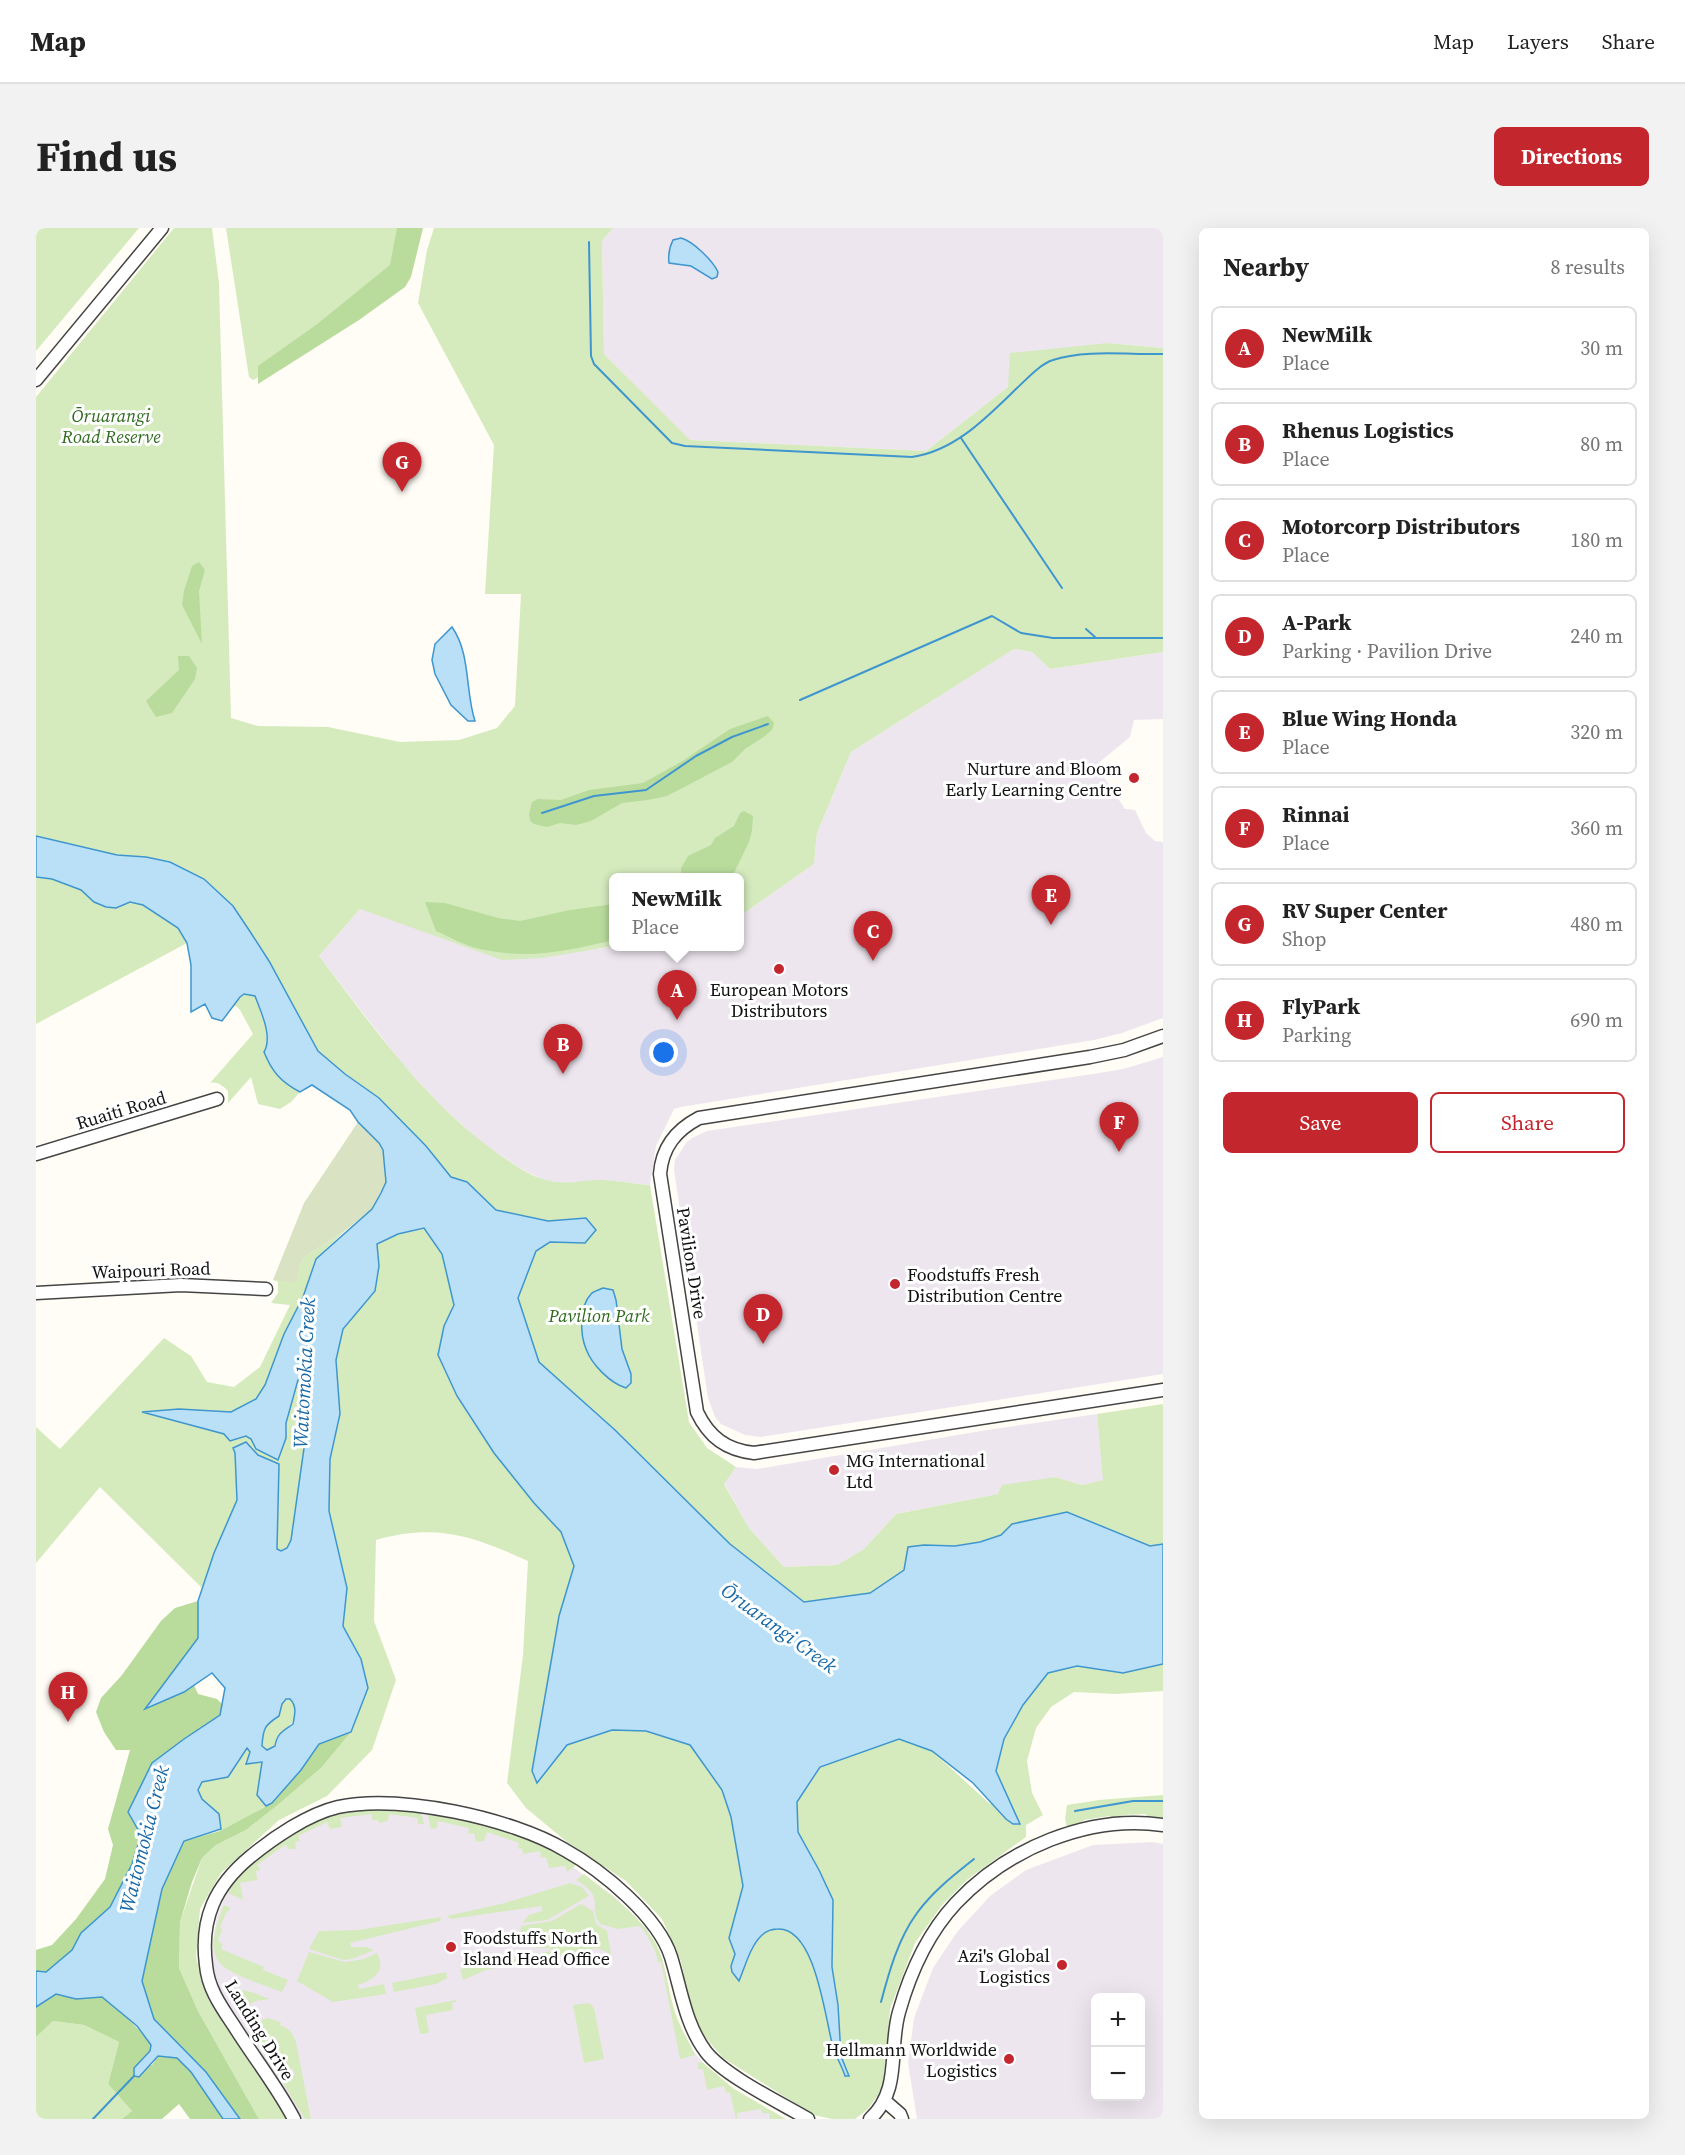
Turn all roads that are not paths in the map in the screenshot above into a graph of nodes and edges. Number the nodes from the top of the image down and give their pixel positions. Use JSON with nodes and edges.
{"nodes":[{"id":1,"x":162,"y":228,"type":"edge"},
{"id":2,"x":36,"y":380,"type":"edge"},
{"id":3,"x":1163,"y":1036,"type":"edge"},
{"id":4,"x":217,"y":1099,"type":"dead end"},
{"id":5,"x":36,"y":1154,"type":"edge"},
{"id":6,"x":266,"y":1289,"type":"dead end"},
{"id":7,"x":36,"y":1293,"type":"edge"},
{"id":8,"x":1163,"y":1390,"type":"edge"},
{"id":9,"x":1163,"y":1825,"type":"edge"},
{"id":10,"x":883,"y":2105,"type":"junction"},
{"id":11,"x":294,"y":2119,"type":"edge"},
{"id":12,"x":808,"y":2119,"type":"edge"},
{"id":13,"x":870,"y":2119,"type":"edge"},
{"id":14,"x":891,"y":2119,"type":"edge"},
{"id":15,"x":902,"y":2119,"type":"edge"}],
"edges":[{"from":1,"to":2,"type":"street"},
{"from":3,"to":8,"type":"street","name":"Pavilion Drive"},
{"from":4,"to":5,"type":"street","name":"Ruaiti Road"},
{"from":6,"to":7,"type":"street","name":"Waipouri Road"},
{"from":9,"to":10,"type":"street"},
{"from":10,"to":13,"type":"street"},
{"from":10,"to":14,"type":"street"},
{"from":10,"to":15,"type":"street"},
{"from":11,"to":12,"type":"street","name":"Landing Drive"}]}
